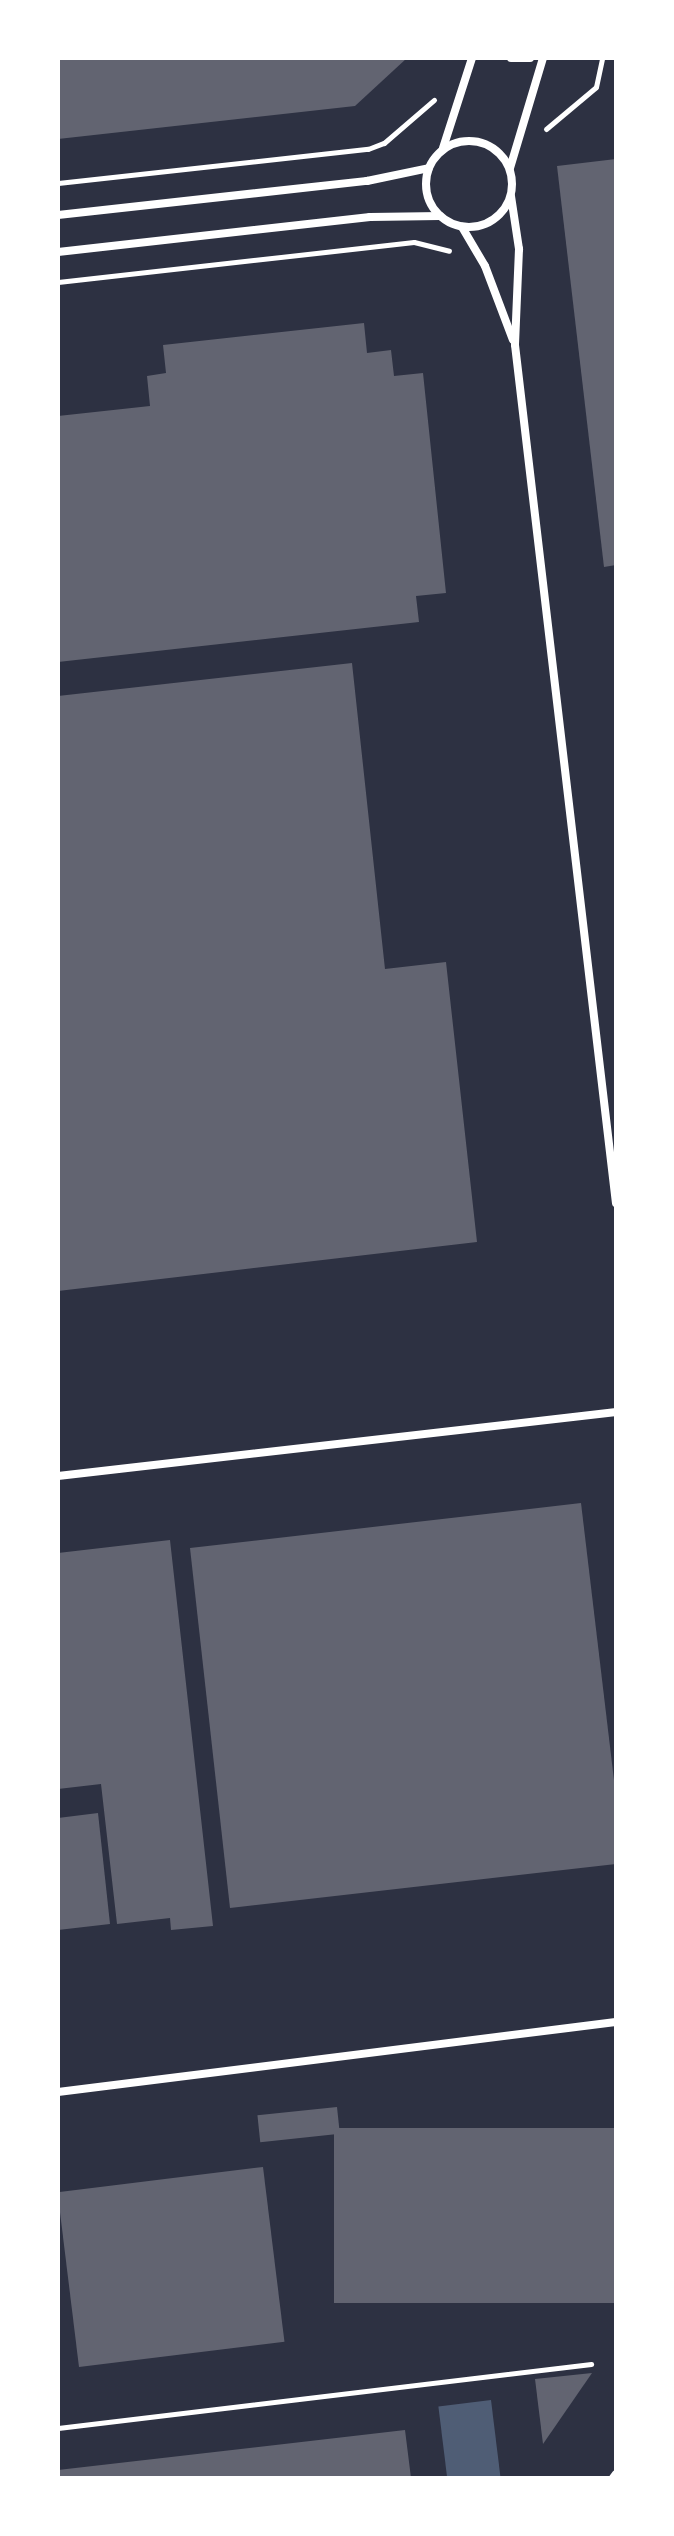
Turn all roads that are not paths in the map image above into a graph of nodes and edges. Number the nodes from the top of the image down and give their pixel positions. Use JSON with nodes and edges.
{"nodes":[{"id":1,"x":472,"y":58,"type":"edge"},
{"id":2,"x":511,"y":58,"type":"edge"},
{"id":3,"x":530,"y":58,"type":"edge"},
{"id":4,"x":543,"y":58,"type":"edge"},
{"id":5,"x":442,"y":150,"type":"junction"},
{"id":6,"x":429,"y":168,"type":"junction"},
{"id":7,"x":510,"y":169,"type":"junction"},
{"id":8,"x":511,"y":196,"type":"junction"},
{"id":9,"x":58,"y":215,"type":"edge"},
{"id":10,"x":440,"y":216,"type":"junction"},
{"id":11,"x":462,"y":227,"type":"junction"},
{"id":12,"x":58,"y":252,"type":"edge"},
{"id":13,"x":515,"y":345,"type":"junction"},
{"id":14,"x":616,"y":1203,"type":"edge"},
{"id":15,"x":616,"y":1412,"type":"edge"},
{"id":16,"x":58,"y":1476,"type":"edge"},
{"id":17,"x":616,"y":2022,"type":"edge"},
{"id":18,"x":58,"y":2092,"type":"edge"}],
"edges":[{"from":1,"to":5,"type":"street"},
{"from":2,"to":3,"type":"street"},
{"from":4,"to":7,"type":"street"},
{"from":5,"to":6,"type":"street"},
{"from":5,"to":7,"type":"street"},
{"from":6,"to":9,"type":"street"},
{"from":6,"to":10,"type":"street"},
{"from":7,"to":8,"type":"street"},
{"from":8,"to":11,"type":"street"},
{"from":8,"to":13,"type":"street"},
{"from":10,"to":11,"type":"street"},
{"from":10,"to":12,"type":"street"},
{"from":11,"to":13,"type":"street"},
{"from":13,"to":14,"type":"street"},
{"from":15,"to":16,"type":"street"},
{"from":17,"to":18,"type":"street"}]}
